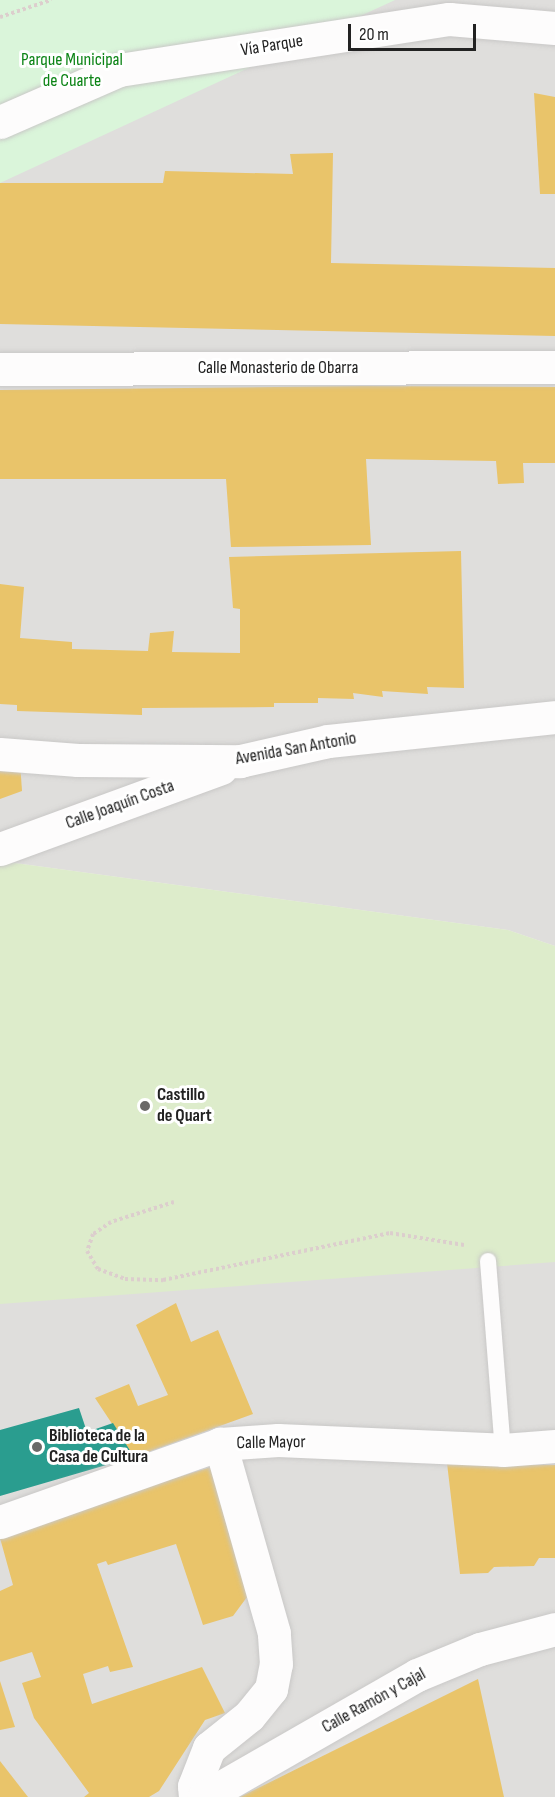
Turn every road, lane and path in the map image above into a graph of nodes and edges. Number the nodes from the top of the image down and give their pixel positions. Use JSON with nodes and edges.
{"nodes":[{"id":1,"x":51,"y":0,"type":"edge"},
{"id":2,"x":0,"y":17,"type":"edge"},
{"id":3,"x":555,"y":28,"type":"edge"},
{"id":4,"x":0,"y":122,"type":"edge"},
{"id":5,"x":555,"y":367,"type":"edge"},
{"id":6,"x":0,"y":369,"type":"edge"},
{"id":7,"x":555,"y":717,"type":"edge"},
{"id":8,"x":0,"y":754,"type":"edge"},
{"id":9,"x":240,"y":761,"type":"junction"},
{"id":10,"x":0,"y":849,"type":"edge"},
{"id":11,"x":174,"y":1202,"type":"dead end"},
{"id":12,"x":488,"y":1261,"type":"joint"},
{"id":13,"x":220,"y":1444,"type":"junction"},
{"id":14,"x":555,"y":1446,"type":"edge"},
{"id":15,"x":503,"y":1450,"type":"junction"},
{"id":16,"x":0,"y":1522,"type":"edge"},
{"id":17,"x":555,"y":1629,"type":"edge"},
{"id":18,"x":195,"y":1797,"type":"edge"},
{"id":19,"x":204,"y":1797,"type":"edge"}],
"edges":[{"from":1,"to":2,"type":"path"},
{"from":3,"to":4,"type":"street","name":"Vía Parque"},
{"from":5,"to":6,"type":"street","name":"Calle Monasterio de Obarra"},
{"from":7,"to":9,"type":"street","name":"Avenida San Antonio"},
{"from":8,"to":9,"type":"street","name":"Avenida San Antonio"},
{"from":9,"to":10,"type":"street","name":"Calle Joaquín Costa"},
{"from":11,"to":12,"type":"path"},
{"from":12,"to":15,"type":"lane"},
{"from":13,"to":15,"type":"street","name":"Calle Mayor"},
{"from":13,"to":16,"type":"street","name":"Calle Mayor"},
{"from":13,"to":18,"type":"street"},
{"from":14,"to":15,"type":"street","name":"Calle Mayor"},
{"from":17,"to":19,"type":"street","name":"Calle Ramón y Cajal"}]}
